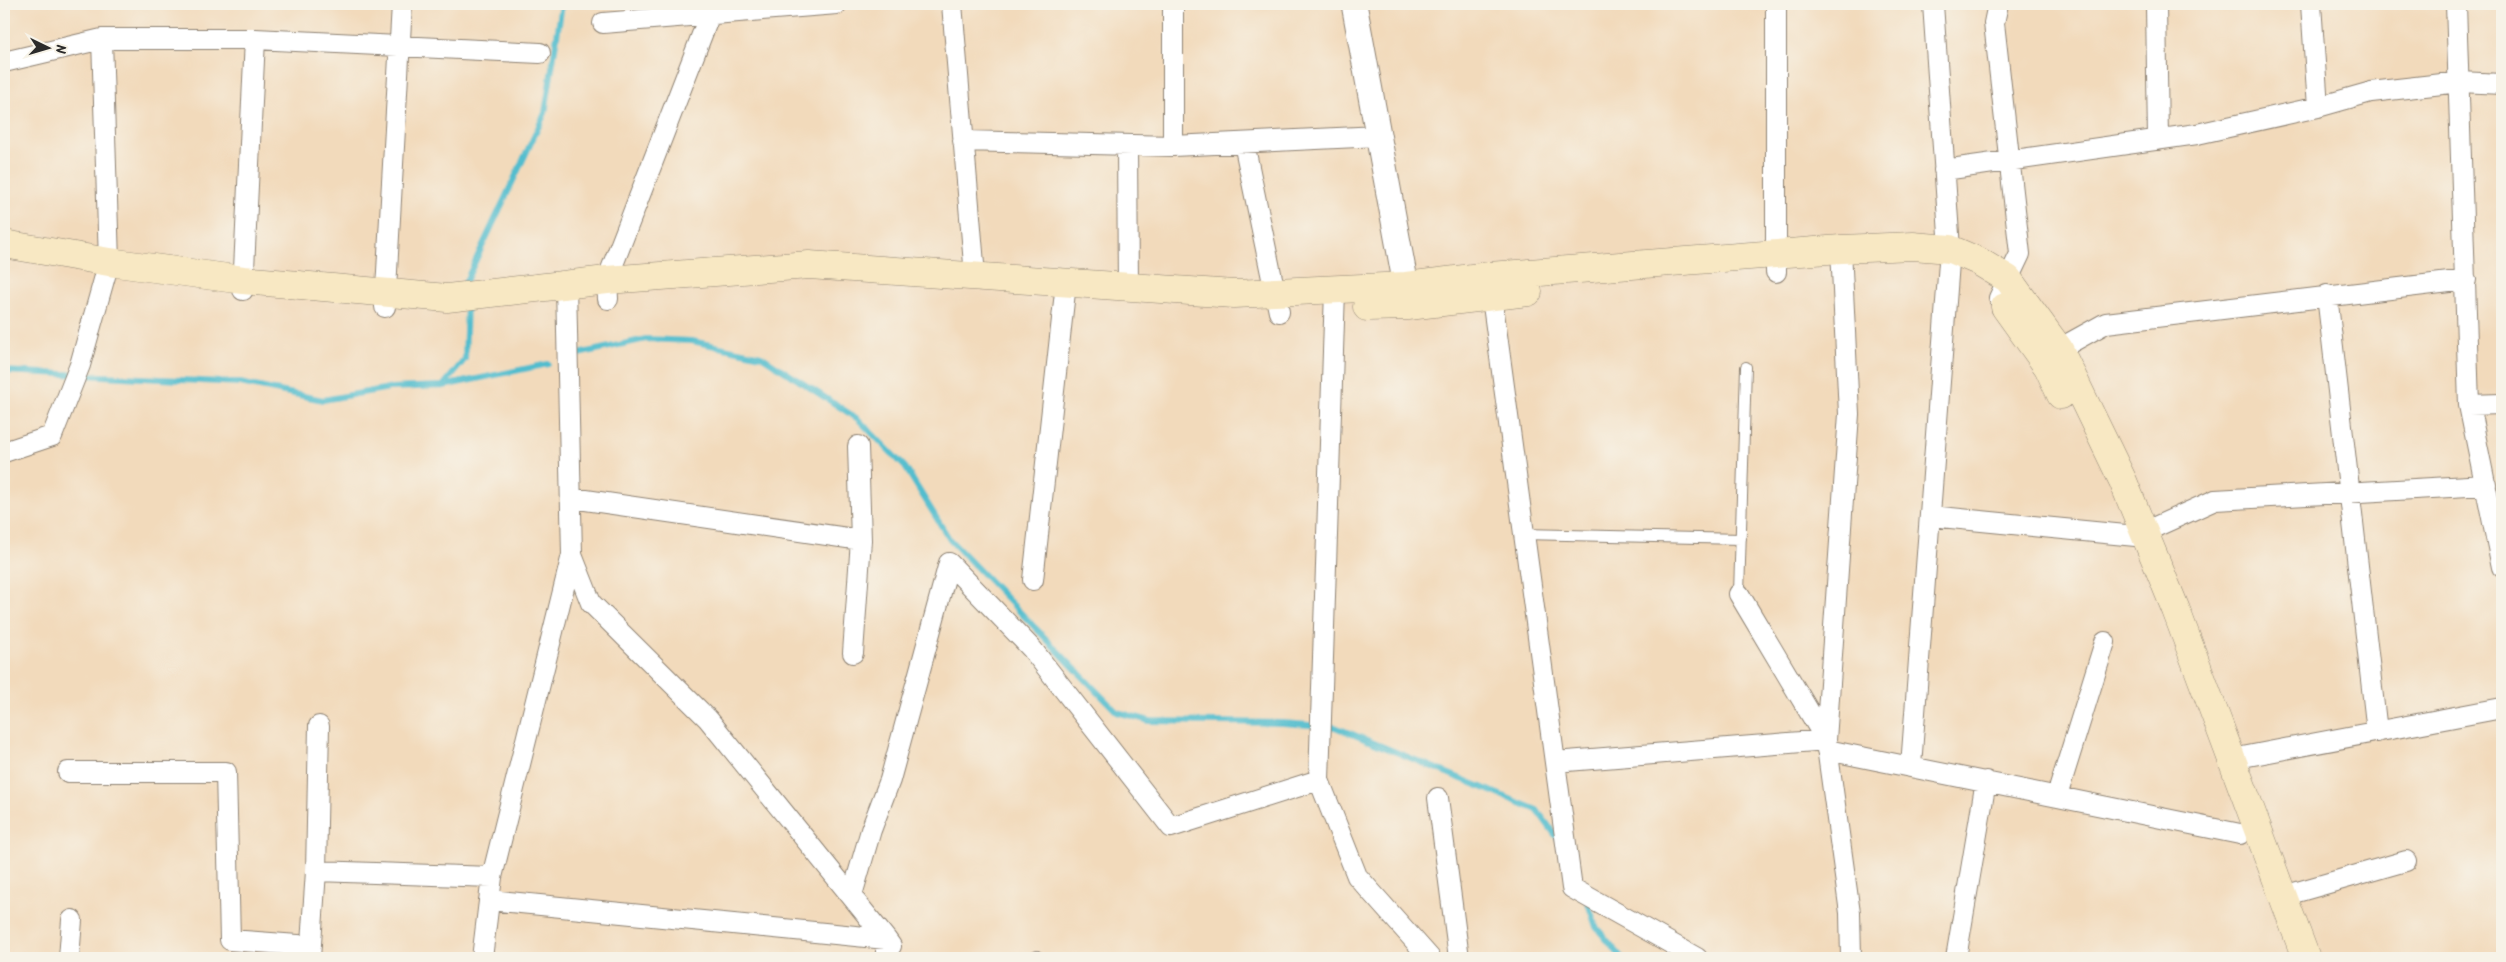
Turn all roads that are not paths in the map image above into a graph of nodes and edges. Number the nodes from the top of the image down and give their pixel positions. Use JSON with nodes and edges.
{"nodes":[{"id":1,"x":402,"y":4,"type":"edge"},
{"id":2,"x":837,"y":4,"type":"edge"},
{"id":3,"x":952,"y":4,"type":"edge"},
{"id":4,"x":1173,"y":4,"type":"edge"},
{"id":5,"x":1354,"y":4,"type":"edge"},
{"id":6,"x":1776,"y":4,"type":"edge"},
{"id":7,"x":1933,"y":4,"type":"edge"},
{"id":8,"x":1998,"y":4,"type":"edge"},
{"id":9,"x":2156,"y":4,"type":"edge"},
{"id":10,"x":2311,"y":4,"type":"edge"},
{"id":11,"x":2456,"y":4,"type":"edge"},
{"id":12,"x":807,"y":5,"type":"edge"},
{"id":13,"x":710,"y":14,"type":"junction"},
{"id":14,"x":603,"y":23,"type":"dead end"},
{"id":15,"x":255,"y":38,"type":"junction"},
{"id":16,"x":102,"y":39,"type":"junction"},
{"id":17,"x":400,"y":46,"type":"junction"},
{"id":18,"x":540,"y":53,"type":"dead end"},
{"id":19,"x":4,"y":62,"type":"edge"},
{"id":20,"x":2460,"y":82,"type":"junction"},
{"id":21,"x":2502,"y":84,"type":"edge"},
{"id":22,"x":2318,"y":107,"type":"junction"},
{"id":23,"x":1379,"y":136,"type":"junction"},
{"id":24,"x":2158,"y":140,"type":"junction"},
{"id":25,"x":963,"y":141,"type":"junction"},
{"id":26,"x":1244,"y":143,"type":"junction"},
{"id":27,"x":1127,"y":145,"type":"junction"},
{"id":28,"x":1173,"y":146,"type":"junction"},
{"id":29,"x":2010,"y":162,"type":"junction"},
{"id":30,"x":1944,"y":170,"type":"junction"},
{"id":31,"x":4,"y":244,"type":"edge"},
{"id":32,"x":4,"y":254,"type":"edge"},
{"id":33,"x":1842,"y":258,"type":"junction"},
{"id":34,"x":1949,"y":259,"type":"junction"},
{"id":35,"x":1776,"y":263,"type":"junction"},
{"id":36,"x":107,"y":266,"type":"junction"},
{"id":37,"x":975,"y":276,"type":"junction"},
{"id":38,"x":2466,"y":280,"type":"junction"},
{"id":39,"x":243,"y":285,"type":"junction"},
{"id":40,"x":1491,"y":285,"type":"junction"},
{"id":41,"x":1128,"y":287,"type":"junction"},
{"id":42,"x":2003,"y":289,"type":"junction"},
{"id":43,"x":608,"y":290,"type":"junction"},
{"id":44,"x":1065,"y":292,"type":"junction"},
{"id":45,"x":567,"y":294,"type":"junction"},
{"id":46,"x":2327,"y":295,"type":"junction"},
{"id":47,"x":1407,"y":296,"type":"junction"},
{"id":48,"x":1335,"y":299,"type":"junction"},
{"id":49,"x":386,"y":300,"type":"junction"},
{"id":50,"x":1277,"y":302,"type":"junction"},
{"id":51,"x":2059,"y":349,"type":"junction"},
{"id":52,"x":1746,"y":367,"type":"dead end"},
{"id":53,"x":2502,"y":404,"type":"edge"},
{"id":54,"x":2469,"y":405,"type":"junction"},
{"id":55,"x":858,"y":446,"type":"dead end"},
{"id":56,"x":4,"y":452,"type":"edge"},
{"id":57,"x":2486,"y":485,"type":"junction"},
{"id":58,"x":2349,"y":493,"type":"junction"},
{"id":59,"x":572,"y":498,"type":"junction"},
{"id":60,"x":1930,"y":516,"type":"junction"},
{"id":61,"x":1523,"y":534,"type":"junction"},
{"id":62,"x":2138,"y":534,"type":"junction"},
{"id":63,"x":1741,"y":538,"type":"junction"},
{"id":64,"x":861,"y":540,"type":"junction"},
{"id":65,"x":572,"y":555,"type":"junction"},
{"id":66,"x":2502,"y":567,"type":"edge"},
{"id":67,"x":1033,"y":580,"type":"dead end"},
{"id":68,"x":1739,"y":594,"type":"joint"},
{"id":69,"x":2105,"y":642,"type":"dead end"},
{"id":70,"x":853,"y":653,"type":"dead end"},
{"id":71,"x":2502,"y":708,"type":"edge"},
{"id":72,"x":319,"y":726,"type":"dead end"},
{"id":73,"x":2377,"y":732,"type":"junction"},
{"id":74,"x":1826,"y":745,"type":"junction"},
{"id":75,"x":2232,"y":759,"type":"junction"},
{"id":76,"x":1555,"y":762,"type":"junction"},
{"id":77,"x":1912,"y":766,"type":"junction"},
{"id":78,"x":68,"y":772,"type":"dead end"},
{"id":79,"x":1319,"y":780,"type":"junction"},
{"id":80,"x":1986,"y":781,"type":"junction"},
{"id":81,"x":2057,"y":796,"type":"junction"},
{"id":82,"x":1438,"y":798,"type":"dead end"},
{"id":83,"x":2240,"y":834,"type":"junction"},
{"id":84,"x":2406,"y":861,"type":"dead end"},
{"id":85,"x":316,"y":871,"type":"junction"},
{"id":86,"x":492,"y":877,"type":"junction"},
{"id":87,"x":852,"y":895,"type":"junction"},
{"id":88,"x":2283,"y":896,"type":"junction"},
{"id":89,"x":489,"y":900,"type":"junction"},
{"id":90,"x":72,"y":920,"type":"dead end"},
{"id":91,"x":886,"y":949,"type":"edge"},
{"id":92,"x":311,"y":952,"type":"edge"},
{"id":93,"x":69,"y":958,"type":"edge"},
{"id":94,"x":482,"y":958,"type":"edge"},
{"id":95,"x":899,"y":958,"type":"edge"},
{"id":96,"x":1430,"y":958,"type":"edge"},
{"id":97,"x":1459,"y":958,"type":"edge"},
{"id":98,"x":1697,"y":958,"type":"edge"},
{"id":99,"x":1851,"y":958,"type":"edge"},
{"id":100,"x":1956,"y":958,"type":"edge"},
{"id":101,"x":2286,"y":958,"type":"edge"},
{"id":102,"x":2306,"y":958,"type":"edge"}],
"edges":[{"from":1,"to":17,"type":"street"},
{"from":2,"to":12,"type":"street"},
{"from":3,"to":25,"type":"street"},
{"from":4,"to":28,"type":"street"},
{"from":5,"to":23,"type":"street"},
{"from":6,"to":35,"type":"street"},
{"from":7,"to":30,"type":"street"},
{"from":8,"to":29,"type":"street"},
{"from":9,"to":24,"type":"street"},
{"from":10,"to":22,"type":"street"},
{"from":11,"to":20,"type":"street"},
{"from":12,"to":13,"type":"street"},
{"from":13,"to":14,"type":"street"},
{"from":13,"to":43,"type":"street"},
{"from":15,"to":16,"type":"street"},
{"from":15,"to":17,"type":"street"},
{"from":15,"to":39,"type":"street"},
{"from":16,"to":19,"type":"street"},
{"from":16,"to":36,"type":"street"},
{"from":17,"to":18,"type":"street"},
{"from":17,"to":49,"type":"street"},
{"from":20,"to":21,"type":"street"},
{"from":20,"to":22,"type":"street"},
{"from":20,"to":38,"type":"street"},
{"from":22,"to":24,"type":"street"},
{"from":23,"to":26,"type":"street"},
{"from":23,"to":47,"type":"street"},
{"from":24,"to":29,"type":"street"},
{"from":25,"to":27,"type":"street"},
{"from":25,"to":37,"type":"street"},
{"from":26,"to":28,"type":"street"},
{"from":26,"to":50,"type":"street"},
{"from":27,"to":28,"type":"street"},
{"from":27,"to":41,"type":"street"},
{"from":29,"to":30,"type":"street"},
{"from":29,"to":42,"type":"street"},
{"from":30,"to":34,"type":"street"},
{"from":31,"to":36,"type":"main road"},
{"from":32,"to":36,"type":"main road"},
{"from":33,"to":34,"type":"main road"},
{"from":33,"to":35,"type":"main road"},
{"from":33,"to":74,"type":"street"},
{"from":34,"to":42,"type":"main road"},
{"from":34,"to":60,"type":"street"},
{"from":35,"to":40,"type":"main road"},
{"from":36,"to":39,"type":"main road"},
{"from":36,"to":56,"type":"street"},
{"from":37,"to":43,"type":"main road"},
{"from":37,"to":44,"type":"main road"},
{"from":38,"to":46,"type":"street"},
{"from":38,"to":54,"type":"street"},
{"from":39,"to":49,"type":"main road"},
{"from":40,"to":47,"type":"main road"},
{"from":40,"to":61,"type":"street"},
{"from":41,"to":44,"type":"main road"},
{"from":41,"to":50,"type":"main road"},
{"from":42,"to":51,"type":"main road"},
{"from":42,"to":62,"type":"main road"},
{"from":43,"to":44,"type":"main road"},
{"from":43,"to":45,"type":"main road"},
{"from":44,"to":50,"type":"main road"},
{"from":44,"to":67,"type":"street"},
{"from":45,"to":49,"type":"main road"},
{"from":45,"to":59,"type":"street"},
{"from":46,"to":51,"type":"street"},
{"from":46,"to":58,"type":"street"},
{"from":47,"to":48,"type":"main road"},
{"from":48,"to":50,"type":"main road"},
{"from":48,"to":79,"type":"street"},
{"from":51,"to":62,"type":"main road"},
{"from":52,"to":63,"type":"lane"},
{"from":53,"to":54,"type":"street"},
{"from":54,"to":57,"type":"street"},
{"from":55,"to":64,"type":"street"},
{"from":57,"to":58,"type":"street"},
{"from":57,"to":66,"type":"street"},
{"from":58,"to":62,"type":"street"},
{"from":58,"to":73,"type":"street"},
{"from":59,"to":64,"type":"street"},
{"from":59,"to":65,"type":"street"},
{"from":60,"to":62,"type":"street"},
{"from":60,"to":77,"type":"street"},
{"from":61,"to":63,"type":"lane"},
{"from":61,"to":76,"type":"street"},
{"from":62,"to":75,"type":"main road"},
{"from":62,"to":83,"type":"main road"},
{"from":63,"to":68,"type":"lane"},
{"from":64,"to":70,"type":"street"},
{"from":65,"to":86,"type":"street"},
{"from":65,"to":87,"type":"street"},
{"from":68,"to":74,"type":"street"},
{"from":69,"to":81,"type":"street"},
{"from":71,"to":73,"type":"street"},
{"from":72,"to":85,"type":"street"},
{"from":73,"to":75,"type":"street"},
{"from":74,"to":76,"type":"street"},
{"from":74,"to":77,"type":"street"},
{"from":74,"to":99,"type":"street"},
{"from":75,"to":88,"type":"main road"},
{"from":76,"to":98,"type":"street"},
{"from":77,"to":80,"type":"street"},
{"from":78,"to":92,"type":"street"},
{"from":79,"to":87,"type":"street"},
{"from":79,"to":96,"type":"street"},
{"from":80,"to":81,"type":"street"},
{"from":80,"to":100,"type":"street"},
{"from":81,"to":83,"type":"street"},
{"from":82,"to":97,"type":"street"},
{"from":83,"to":101,"type":"main road"},
{"from":84,"to":88,"type":"street"},
{"from":85,"to":86,"type":"street"},
{"from":85,"to":92,"type":"street"},
{"from":86,"to":89,"type":"street"},
{"from":87,"to":91,"type":"street"},
{"from":88,"to":102,"type":"main road"},
{"from":89,"to":91,"type":"street"},
{"from":89,"to":94,"type":"street"},
{"from":90,"to":93,"type":"street"},
{"from":91,"to":95,"type":"street"}]}
